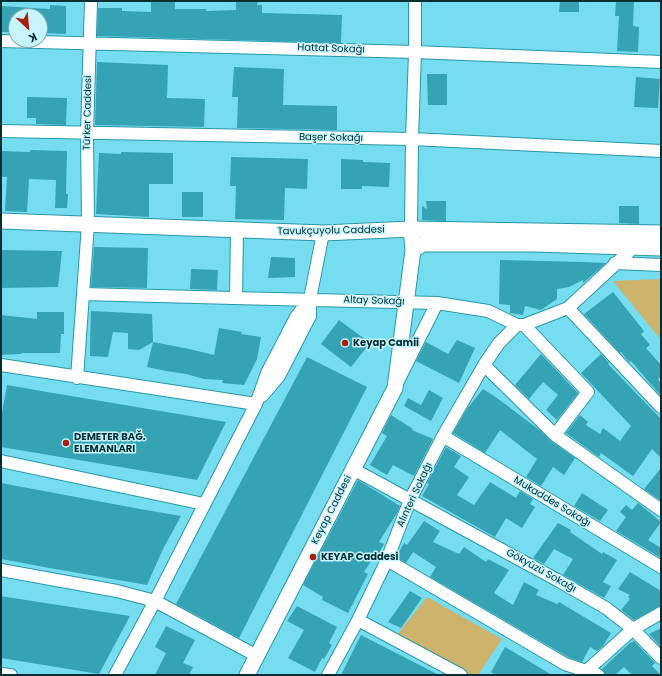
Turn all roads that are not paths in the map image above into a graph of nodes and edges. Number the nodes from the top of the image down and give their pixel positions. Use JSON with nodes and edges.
{"nodes":[{"id":1,"x":91,"y":1,"type":"edge"},
{"id":2,"x":415,"y":1,"type":"edge"},
{"id":3,"x":1,"y":41,"type":"edge"},
{"id":4,"x":90,"y":43,"type":"junction"},
{"id":5,"x":415,"y":52,"type":"junction"},
{"id":6,"x":661,"y":62,"type":"edge"},
{"id":7,"x":1,"y":131,"type":"edge"},
{"id":8,"x":87,"y":133,"type":"junction"},
{"id":9,"x":412,"y":139,"type":"junction"},
{"id":10,"x":661,"y":151,"type":"edge"},
{"id":11,"x":1,"y":221,"type":"edge"},
{"id":12,"x":88,"y":224,"type":"junction"},
{"id":13,"x":411,"y":229,"type":"junction"},
{"id":14,"x":237,"y":230,"type":"junction"},
{"id":15,"x":323,"y":233,"type":"junction"},
{"id":16,"x":661,"y":233,"type":"edge"},
{"id":17,"x":634,"y":247,"type":"junction"},
{"id":18,"x":661,"y":248,"type":"edge"},
{"id":19,"x":413,"y":250,"type":"junction"},
{"id":20,"x":615,"y":263,"type":"junction"},
{"id":21,"x":661,"y":265,"type":"edge"},
{"id":22,"x":83,"y":294,"type":"junction"},
{"id":23,"x":236,"y":298,"type":"junction"},
{"id":24,"x":310,"y":299,"type":"junction"},
{"id":25,"x":406,"y":302,"type":"junction"},
{"id":26,"x":437,"y":303,"type":"junction"},
{"id":27,"x":568,"y":308,"type":"junction"},
{"id":28,"x":520,"y":325,"type":"junction"},
{"id":29,"x":484,"y":365,"type":"junction"},
{"id":30,"x":1,"y":366,"type":"edge"},
{"id":31,"x":77,"y":378,"type":"junction"},
{"id":32,"x":395,"y":388,"type":"junction"},
{"id":33,"x":256,"y":404,"type":"junction"},
{"id":34,"x":661,"y":407,"type":"edge"},
{"id":35,"x":555,"y":435,"type":"junction"},
{"id":36,"x":443,"y":436,"type":"junction"},
{"id":37,"x":1,"y":460,"type":"edge"},
{"id":38,"x":353,"y":469,"type":"junction"},
{"id":39,"x":410,"y":500,"type":"junction"},
{"id":40,"x":204,"y":504,"type":"junction"},
{"id":41,"x":661,"y":510,"type":"edge"},
{"id":42,"x":387,"y":560,"type":"junction"},
{"id":43,"x":661,"y":568,"type":"edge"},
{"id":44,"x":1,"y":570,"type":"edge"},
{"id":45,"x":155,"y":601,"type":"junction"},
{"id":46,"x":661,"y":613,"type":"edge"},
{"id":47,"x":358,"y":620,"type":"junction"},
{"id":48,"x":633,"y":629,"type":"junction"},
{"id":49,"x":257,"y":656,"type":"junction"},
{"id":50,"x":661,"y":658,"type":"edge"},
{"id":51,"x":1,"y":674,"type":"edge"},
{"id":52,"x":588,"y":674,"type":"edge"},
{"id":53,"x":11,"y":675,"type":"edge"},
{"id":54,"x":115,"y":675,"type":"edge"},
{"id":55,"x":247,"y":675,"type":"edge"},
{"id":56,"x":328,"y":675,"type":"edge"},
{"id":57,"x":461,"y":675,"type":"edge"}],
"edges":[{"from":1,"to":4,"type":"street","name":"Türker Caddesi"},
{"from":2,"to":5,"type":"street"},
{"from":3,"to":4,"type":"street","name":"Hattat Sokağı"},
{"from":4,"to":5,"type":"street","name":"Hattat Sokağı"},
{"from":4,"to":8,"type":"street","name":"Türker Caddesi"},
{"from":5,"to":6,"type":"street","name":"Hattat Sokağı"},
{"from":5,"to":9,"type":"street"},
{"from":7,"to":8,"type":"street","name":"Başer Sokağı"},
{"from":8,"to":9,"type":"street","name":"Başer Sokağı"},
{"from":8,"to":12,"type":"street","name":"Türker Caddesi"},
{"from":9,"to":10,"type":"street","name":"Başer Sokağı"},
{"from":9,"to":13,"type":"street"},
{"from":11,"to":12,"type":"main road","name":"Tavukçuyolu Caddesi"},
{"from":12,"to":14,"type":"main road","name":"Tavukçuyolu Caddesi"},
{"from":12,"to":22,"type":"street","name":"Türker Caddesi"},
{"from":13,"to":15,"type":"main road","name":"Tavukçuyolu Caddesi"},
{"from":13,"to":16,"type":"main road","name":"Tavukçuyolu Caddesi"},
{"from":13,"to":19,"type":"main road","name":"Keyap Caddesi"},
{"from":14,"to":15,"type":"main road","name":"Tavukçuyolu Caddesi"},
{"from":14,"to":23,"type":"street"},
{"from":15,"to":24,"type":"street"},
{"from":17,"to":18,"type":"main road"},
{"from":17,"to":19,"type":"main road"},
{"from":17,"to":20,"type":"street"},
{"from":19,"to":25,"type":"main road","name":"Keyap Caddesi"},
{"from":20,"to":21,"type":"street"},
{"from":20,"to":27,"type":"street"},
{"from":22,"to":23,"type":"street","name":"Altay Sokağı"},
{"from":22,"to":31,"type":"street","name":"Türker Caddesi"},
{"from":23,"to":24,"type":"street","name":"Altay Sokağı"},
{"from":24,"to":25,"type":"street","name":"Altay Sokağı"},
{"from":24,"to":33,"type":"street"},
{"from":25,"to":26,"type":"street","name":"Altay Sokağı"},
{"from":25,"to":32,"type":"main road","name":"Keyap Caddesi"},
{"from":26,"to":28,"type":"street","name":"Altay Sokağı"},
{"from":26,"to":32,"type":"street","name":"Keyap Caddesi"},
{"from":27,"to":28,"type":"street"},
{"from":27,"to":34,"type":"street"},
{"from":28,"to":29,"type":"street","name":"Alınteri Sokağı"},
{"from":28,"to":35,"type":"street"},
{"from":29,"to":35,"type":"street"},
{"from":29,"to":36,"type":"street","name":"Alınteri Sokağı"},
{"from":30,"to":31,"type":"street"},
{"from":31,"to":33,"type":"street"},
{"from":32,"to":38,"type":"main road","name":"Keyap Caddesi"},
{"from":33,"to":40,"type":"street"},
{"from":35,"to":41,"type":"street"},
{"from":36,"to":39,"type":"street","name":"Alınteri Sokağı"},
{"from":36,"to":43,"type":"street","name":"Mukaddes Sokağı"},
{"from":37,"to":40,"type":"street"},
{"from":38,"to":39,"type":"street","name":"Gökyüzü Sokağı"},
{"from":38,"to":49,"type":"main road","name":"Keyap Caddesi"},
{"from":39,"to":42,"type":"street","name":"Alınteri Sokağı"},
{"from":39,"to":48,"type":"street","name":"Gökyüzü Sokağı"},
{"from":40,"to":45,"type":"street"},
{"from":42,"to":47,"type":"street","name":"Alınteri Sokağı"},
{"from":42,"to":52,"type":"street"},
{"from":44,"to":45,"type":"street"},
{"from":45,"to":49,"type":"street"},
{"from":45,"to":54,"type":"street"},
{"from":46,"to":48,"type":"street"},
{"from":47,"to":56,"type":"street","name":"Alınteri Sokağı"},
{"from":47,"to":57,"type":"street"},
{"from":48,"to":50,"type":"street","name":"Gökyüzü Sokağı"},
{"from":48,"to":52,"type":"street"},
{"from":49,"to":55,"type":"main road","name":"Keyap Caddesi"},
{"from":51,"to":53,"type":"street"}]}
